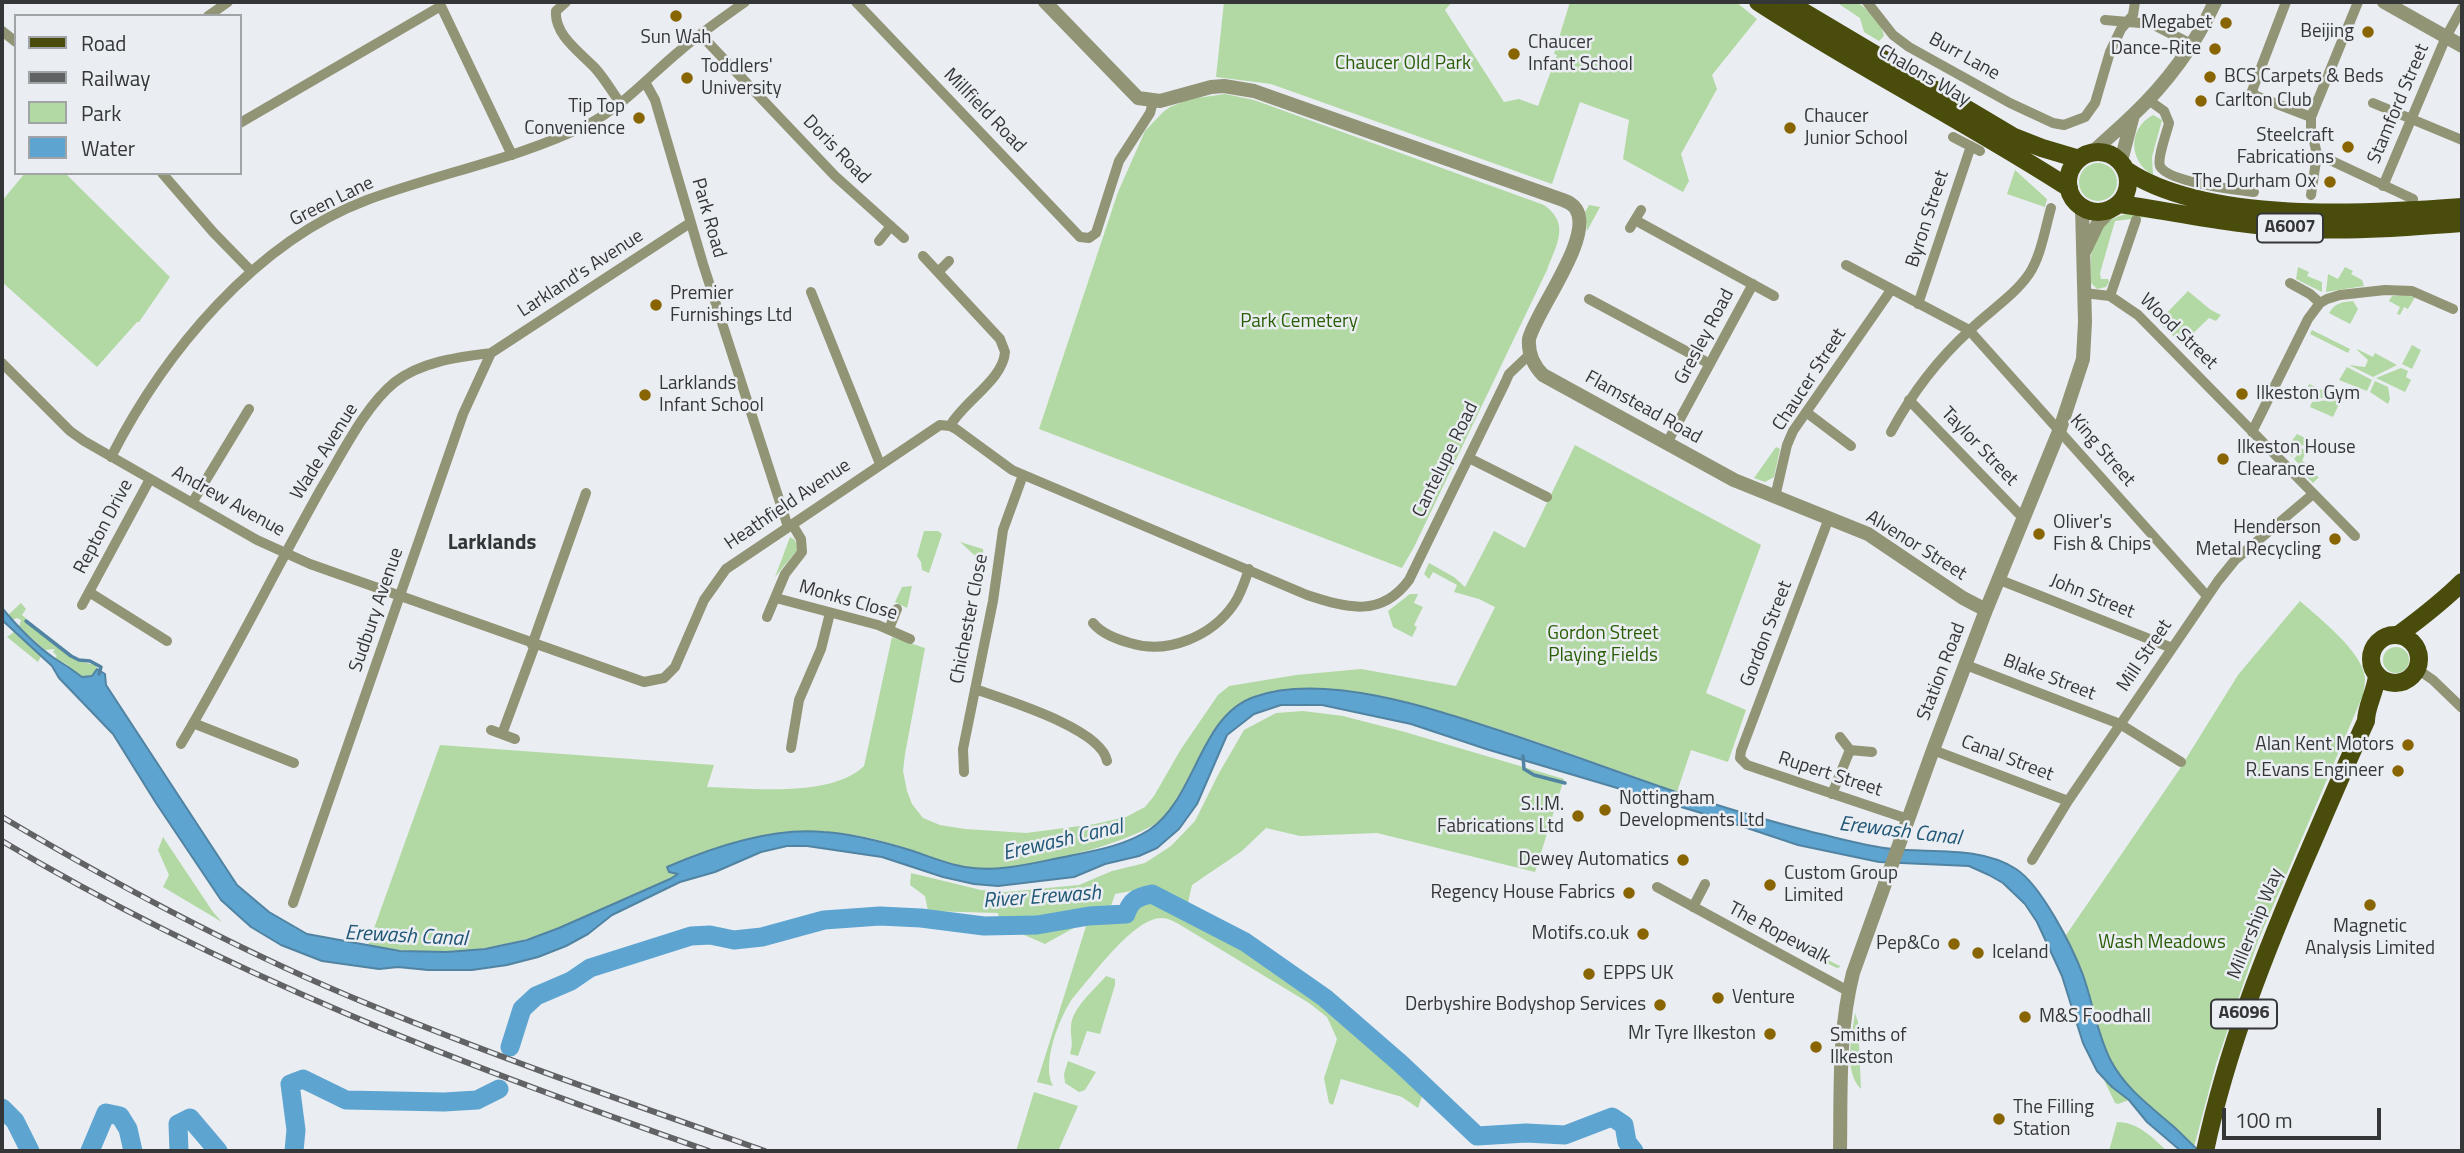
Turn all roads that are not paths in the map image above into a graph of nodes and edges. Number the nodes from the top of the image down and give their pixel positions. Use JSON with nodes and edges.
{"nodes":[{"id":1,"x":228,"y":2,"type":"edge"},
{"id":2,"x":566,"y":2,"type":"edge"},
{"id":3,"x":746,"y":2,"type":"edge"},
{"id":4,"x":856,"y":2,"type":"edge"},
{"id":5,"x":1045,"y":2,"type":"edge"},
{"id":6,"x":1758,"y":2,"type":"edge"},
{"id":7,"x":1787,"y":2,"type":"edge"},
{"id":8,"x":1867,"y":2,"type":"edge"},
{"id":9,"x":2135,"y":2,"type":"edge"},
{"id":10,"x":2215,"y":2,"type":"edge"},
{"id":11,"x":2286,"y":2,"type":"edge"},
{"id":12,"x":2358,"y":2,"type":"edge"},
{"id":13,"x":2389,"y":3,"type":"edge"},
{"id":14,"x":440,"y":4,"type":"edge"},
{"id":15,"x":2462,"y":8,"type":"edge"},
{"id":16,"x":211,"y":14,"type":"edge"},
{"id":17,"x":2105,"y":20,"type":"dead end"},
{"id":18,"x":2128,"y":21,"type":"junction"},
{"id":19,"x":701,"y":35,"type":"junction"},
{"id":20,"x":2446,"y":37,"type":"junction"},
{"id":21,"x":2193,"y":45,"type":"junction"},
{"id":22,"x":2462,"y":46,"type":"edge"},
{"id":23,"x":645,"y":82,"type":"junction"},
{"id":24,"x":2147,"y":99,"type":"junction"},
{"id":25,"x":1153,"y":102,"type":"junction"},
{"id":26,"x":2374,"y":103,"type":"dead end"},
{"id":27,"x":621,"y":104,"type":"junction"},
{"id":28,"x":2133,"y":115,"type":"junction"},
{"id":29,"x":2311,"y":117,"type":"junction"},
{"id":30,"x":2411,"y":118,"type":"junction"},
{"id":31,"x":242,"y":122,"type":"edge"},
{"id":32,"x":1952,"y":137,"type":"dead end"},
{"id":33,"x":2462,"y":140,"type":"edge"},
{"id":34,"x":2317,"y":154,"type":"junction"},
{"id":35,"x":512,"y":155,"type":"junction"},
{"id":36,"x":2085,"y":156,"type":"junction"},
{"id":37,"x":2123,"y":166,"type":"junction"},
{"id":38,"x":164,"y":175,"type":"edge"},
{"id":39,"x":2383,"y":186,"type":"junction"},
{"id":40,"x":2069,"y":187,"type":"junction"},
{"id":41,"x":2255,"y":192,"type":"dead end"},
{"id":42,"x":2311,"y":195,"type":"dead end"},
{"id":43,"x":2413,"y":198,"type":"dead end"},
{"id":44,"x":2082,"y":207,"type":"junction"},
{"id":45,"x":2115,"y":207,"type":"junction"},
{"id":46,"x":2462,"y":207,"type":"edge"},
{"id":47,"x":2051,"y":208,"type":"dead end"},
{"id":48,"x":1636,"y":219,"type":"dead end"},
{"id":49,"x":2136,"y":220,"type":"dead end"},
{"id":50,"x":690,"y":223,"type":"junction"},
{"id":51,"x":2462,"y":223,"type":"edge"},
{"id":52,"x":891,"y":226,"type":"junction"},
{"id":53,"x":904,"y":238,"type":"dead end"},
{"id":54,"x":878,"y":241,"type":"dead end"},
{"id":55,"x":2041,"y":243,"type":"junction"},
{"id":56,"x":2053,"y":247,"type":"dead end"},
{"id":57,"x":2083,"y":254,"type":"junction"},
{"id":58,"x":923,"y":256,"type":"dead end"},
{"id":59,"x":949,"y":261,"type":"dead end"},
{"id":60,"x":1846,"y":265,"type":"dead end"},
{"id":61,"x":251,"y":271,"type":"junction"},
{"id":62,"x":937,"y":272,"type":"junction"},
{"id":63,"x":2290,"y":283,"type":"dead end"},
{"id":64,"x":1753,"y":284,"type":"junction"},
{"id":65,"x":1892,"y":289,"type":"junction"},
{"id":66,"x":811,"y":292,"type":"dead end"},
{"id":67,"x":2084,"y":293,"type":"junction"},
{"id":68,"x":1774,"y":296,"type":"dead end"},
{"id":69,"x":2110,"y":296,"type":"junction"},
{"id":70,"x":1589,"y":299,"type":"dead end"},
{"id":71,"x":2320,"y":303,"type":"junction"},
{"id":72,"x":1918,"y":304,"type":"junction"},
{"id":73,"x":2453,"y":309,"type":"dead end"},
{"id":74,"x":1969,"y":330,"type":"junction"},
{"id":75,"x":491,"y":353,"type":"junction"},
{"id":76,"x":1530,"y":354,"type":"junction"},
{"id":77,"x":2,"y":363,"type":"edge"},
{"id":78,"x":1710,"y":364,"type":"junction"},
{"id":79,"x":1909,"y":400,"type":"junction"},
{"id":80,"x":250,"y":409,"type":"dead end"},
{"id":81,"x":1805,"y":412,"type":"junction"},
{"id":82,"x":243,"y":421,"type":"junction"},
{"id":83,"x":950,"y":426,"type":"junction"},
{"id":84,"x":254,"y":429,"type":"dead end"},
{"id":85,"x":2060,"y":429,"type":"junction"},
{"id":86,"x":1891,"y":432,"type":"dead end"},
{"id":87,"x":2252,"y":432,"type":"junction"},
{"id":88,"x":1667,"y":443,"type":"junction"},
{"id":89,"x":1851,"y":446,"type":"dead end"},
{"id":90,"x":111,"y":457,"type":"junction"},
{"id":91,"x":1469,"y":458,"type":"junction"},
{"id":92,"x":880,"y":464,"type":"junction"},
{"id":93,"x":1023,"y":475,"type":"junction"},
{"id":94,"x":150,"y":479,"type":"junction"},
{"id":95,"x":1746,"y":485,"type":"joint"},
{"id":96,"x":586,"y":493,"type":"dead end"},
{"id":97,"x":2313,"y":494,"type":"junction"},
{"id":98,"x":1547,"y":497,"type":"dead end"},
{"id":99,"x":1775,"y":497,"type":"junction"},
{"id":100,"x":192,"y":503,"type":"junction"},
{"id":101,"x":1829,"y":518,"type":"junction"},
{"id":102,"x":2024,"y":519,"type":"junction"},
{"id":103,"x":790,"y":526,"type":"junction"},
{"id":104,"x":2356,"y":536,"type":"dead end"},
{"id":105,"x":284,"y":554,"type":"junction"},
{"id":106,"x":1249,"y":569,"type":"junction"},
{"id":107,"x":2000,"y":580,"type":"junction"},
{"id":108,"x":2462,"y":582,"type":"edge"},
{"id":109,"x":89,"y":592,"type":"junction"},
{"id":110,"x":2207,"y":596,"type":"junction"},
{"id":111,"x":400,"y":597,"type":"junction"},
{"id":112,"x":776,"y":598,"type":"junction"},
{"id":113,"x":82,"y":606,"type":"dead end"},
{"id":114,"x":2435,"y":608,"type":"junction"},
{"id":115,"x":897,"y":609,"type":"dead end"},
{"id":116,"x":1986,"y":610,"type":"junction"},
{"id":117,"x":830,"y":613,"type":"junction"},
{"id":118,"x":767,"y":617,"type":"dead end"},
{"id":119,"x":466,"y":621,"type":"joint"},
{"id":120,"x":1093,"y":623,"type":"dead end"},
{"id":121,"x":889,"y":629,"type":"junction"},
{"id":122,"x":2398,"y":635,"type":"junction"},
{"id":123,"x":910,"y":639,"type":"dead end"},
{"id":124,"x":167,"y":640,"type":"dead end"},
{"id":125,"x":534,"y":645,"type":"junction"},
{"id":126,"x":2415,"y":646,"type":"junction"},
{"id":127,"x":2172,"y":648,"type":"junction"},
{"id":128,"x":1966,"y":665,"type":"junction"},
{"id":129,"x":2417,"y":669,"type":"junction"},
{"id":130,"x":2377,"y":675,"type":"junction"},
{"id":131,"x":2398,"y":683,"type":"junction"},
{"id":132,"x":975,"y":689,"type":"junction"},
{"id":133,"x":2462,"y":708,"type":"edge"},
{"id":134,"x":2367,"y":721,"type":"junction"},
{"id":135,"x":194,"y":723,"type":"junction"},
{"id":136,"x":794,"y":724,"type":"junction"},
{"id":137,"x":2120,"y":724,"type":"junction"},
{"id":138,"x":808,"y":726,"type":"dead end"},
{"id":139,"x":1840,"y":737,"type":"dead end"},
{"id":140,"x":515,"y":738,"type":"dead end"},
{"id":141,"x":181,"y":744,"type":"dead end"},
{"id":142,"x":791,"y":748,"type":"dead end"},
{"id":143,"x":1850,"y":750,"type":"junction"},
{"id":144,"x":1933,"y":750,"type":"junction"},
{"id":145,"x":1872,"y":752,"type":"dead end"},
{"id":146,"x":1107,"y":761,"type":"dead end"},
{"id":147,"x":1742,"y":762,"type":"joint"},
{"id":148,"x":2181,"y":762,"type":"dead end"},
{"id":149,"x":294,"y":763,"type":"dead end"},
{"id":150,"x":964,"y":772,"type":"dead end"},
{"id":151,"x":1832,"y":794,"type":"junction"},
{"id":152,"x":2068,"y":801,"type":"junction"},
{"id":153,"x":1908,"y":819,"type":"junction"},
{"id":154,"x":2032,"y":860,"type":"dead end"},
{"id":155,"x":301,"y":882,"type":"junction"},
{"id":156,"x":1705,"y":884,"type":"dead end"},
{"id":157,"x":313,"y":886,"type":"dead end"},
{"id":158,"x":1657,"y":887,"type":"dead end"},
{"id":159,"x":293,"y":902,"type":"dead end"},
{"id":160,"x":1693,"y":907,"type":"junction"},
{"id":161,"x":1848,"y":991,"type":"junction"},
{"id":162,"x":1840,"y":1151,"type":"edge"},
{"id":163,"x":2205,"y":1151,"type":"edge"}],
"edges":[{"from":1,"to":16,"type":"street"},
{"from":2,"to":27,"type":"street"},
{"from":3,"to":19,"type":"street"},
{"from":4,"to":25,"type":"street","name":"Millfield Road"},
{"from":5,"to":25,"type":"street"},
{"from":6,"to":40,"type":"main road","name":"Chalons Way"},
{"from":7,"to":36,"type":"main road","name":"Chalons Way"},
{"from":8,"to":18,"type":"street","name":"Burr Lane"},
{"from":9,"to":18,"type":"street"},
{"from":10,"to":21,"type":"street"},
{"from":11,"to":29,"type":"street"},
{"from":12,"to":29,"type":"street"},
{"from":13,"to":20,"type":"street"},
{"from":14,"to":31,"type":"street"},
{"from":14,"to":35,"type":"street"},
{"from":15,"to":20,"type":"street","name":"Stamford Street"},
{"from":17,"to":18,"type":"street"},
{"from":18,"to":21,"type":"street"},
{"from":19,"to":23,"type":"street"},
{"from":19,"to":52,"type":"street","name":"Doris Road"},
{"from":20,"to":22,"type":"street"},
{"from":20,"to":30,"type":"street","name":"Stamford Street"},
{"from":21,"to":24,"type":"street"},
{"from":23,"to":27,"type":"street","name":"Green Lane"},
{"from":23,"to":50,"type":"street","name":"Park Road"},
{"from":24,"to":28,"type":"street"},
{"from":24,"to":41,"type":"street"},
{"from":25,"to":76,"type":"street"},
{"from":26,"to":30,"type":"street"},
{"from":27,"to":35,"type":"street","name":"Green Lane"},
{"from":28,"to":36,"type":"street"},
{"from":28,"to":37,"type":"street"},
{"from":29,"to":34,"type":"street"},
{"from":30,"to":33,"type":"street"},
{"from":30,"to":39,"type":"street","name":"Stamford Street"},
{"from":32,"to":72,"type":"street","name":"Byron Street"},
{"from":34,"to":39,"type":"street"},
{"from":34,"to":42,"type":"street"},
{"from":35,"to":61,"type":"street","name":"Green Lane"},
{"from":36,"to":37,"type":"main road"},
{"from":36,"to":40,"type":"main road"},
{"from":37,"to":45,"type":"main road"},
{"from":37,"to":46,"type":"main road","number":"A6007"},
{"from":38,"to":61,"type":"street"},
{"from":39,"to":43,"type":"street"},
{"from":40,"to":44,"type":"main road"},
{"from":44,"to":45,"type":"main road"},
{"from":44,"to":57,"type":"street","name":"Station Road"},
{"from":45,"to":51,"type":"main road","number":"A6007"},
{"from":45,"to":57,"type":"street","name":"Station Road"},
{"from":47,"to":55,"type":"street"},
{"from":48,"to":64,"type":"street","name":"Gresley Road"},
{"from":49,"to":69,"type":"street"},
{"from":50,"to":75,"type":"street","name":"Larkland's Avenue"},
{"from":50,"to":103,"type":"street","name":"Park Road"},
{"from":52,"to":53,"type":"street","name":"Doris Road"},
{"from":52,"to":54,"type":"street"},
{"from":55,"to":56,"type":"street"},
{"from":55,"to":74,"type":"street"},
{"from":57,"to":67,"type":"street","name":"Station Road"},
{"from":58,"to":62,"type":"street"},
{"from":59,"to":62,"type":"street"},
{"from":60,"to":65,"type":"street"},
{"from":61,"to":90,"type":"street","name":"Green Lane"},
{"from":62,"to":83,"type":"street"},
{"from":63,"to":71,"type":"street"},
{"from":64,"to":68,"type":"street","name":"Gresley Road"},
{"from":64,"to":78,"type":"street","name":"Gresley Road"},
{"from":65,"to":72,"type":"street"},
{"from":65,"to":81,"type":"street","name":"Chaucer Street"},
{"from":66,"to":92,"type":"street"},
{"from":67,"to":69,"type":"street","name":"Wood Street"},
{"from":67,"to":85,"type":"street","name":"Station Road"},
{"from":69,"to":87,"type":"street","name":"Wood Street"},
{"from":70,"to":78,"type":"street"},
{"from":71,"to":73,"type":"street"},
{"from":71,"to":87,"type":"street"},
{"from":72,"to":74,"type":"street"},
{"from":74,"to":79,"type":"street"},
{"from":74,"to":85,"type":"street","name":"King Street"},
{"from":75,"to":105,"type":"street","name":"Wade Avenue"},
{"from":75,"to":111,"type":"street","name":"Sudbury Avenue"},
{"from":76,"to":88,"type":"street","name":"Flamstead Road"},
{"from":76,"to":91,"type":"street","name":"Cantelupe Road"},
{"from":77,"to":90,"type":"street","name":"Andrew Avenue"},
{"from":78,"to":88,"type":"street","name":"Gresley Road"},
{"from":79,"to":86,"type":"street"},
{"from":79,"to":102,"type":"street","name":"Taylor Street"},
{"from":80,"to":82,"type":"street"},
{"from":81,"to":89,"type":"street"},
{"from":81,"to":99,"type":"street","name":"Chaucer Street"},
{"from":82,"to":84,"type":"street"},
{"from":82,"to":100,"type":"street"},
{"from":83,"to":92,"type":"street","name":"Heathfield Avenue"},
{"from":83,"to":93,"type":"street","name":"Cantelupe Road"},
{"from":85,"to":102,"type":"street","name":"Station Road"},
{"from":85,"to":110,"type":"street","name":"King Street"},
{"from":87,"to":97,"type":"street","name":"Wood Street"},
{"from":88,"to":95,"type":"street","name":"Flamstead Road"},
{"from":90,"to":94,"type":"street","name":"Andrew Avenue"},
{"from":91,"to":98,"type":"street"},
{"from":91,"to":106,"type":"street","name":"Cantelupe Road"},
{"from":92,"to":103,"type":"street","name":"Heathfield Avenue"},
{"from":93,"to":106,"type":"street","name":"Cantelupe Road"},
{"from":93,"to":132,"type":"street","name":"Chichester Close"},
{"from":94,"to":100,"type":"street","name":"Andrew Avenue"},
{"from":94,"to":109,"type":"street","name":"Repton Drive"},
{"from":95,"to":99,"type":"street","name":"Alvenor Street"},
{"from":96,"to":125,"type":"street"},
{"from":97,"to":104,"type":"street","name":"Wood Street"},
{"from":97,"to":110,"type":"street","name":"Mill Street"},
{"from":99,"to":101,"type":"street","name":"Alvenor Street"},
{"from":100,"to":105,"type":"street","name":"Andrew Avenue"},
{"from":101,"to":116,"type":"street","name":"Alvenor Street"},
{"from":101,"to":147,"type":"street","name":"Gordon Street"},
{"from":102,"to":107,"type":"street","name":"Station Road"},
{"from":103,"to":112,"type":"street","name":"Monks Close"},
{"from":103,"to":125,"type":"street","name":"Heathfield Avenue"},
{"from":105,"to":111,"type":"street","name":"Andrew Avenue"},
{"from":105,"to":135,"type":"street","name":"Wade Avenue"},
{"from":106,"to":120,"type":"street"},
{"from":107,"to":116,"type":"street","name":"Station Road"},
{"from":107,"to":127,"type":"street","name":"John Street"},
{"from":108,"to":114,"type":"main road","number":"A6096"},
{"from":109,"to":113,"type":"street","name":"Repton Drive"},
{"from":109,"to":124,"type":"street","name":"Repton Drive"},
{"from":110,"to":127,"type":"street","name":"Mill Street"},
{"from":111,"to":119,"type":"street","name":"Andrew Avenue"},
{"from":111,"to":155,"type":"street","name":"Sudbury Avenue"},
{"from":112,"to":117,"type":"street","name":"Monks Close"},
{"from":112,"to":118,"type":"street","name":"Monks Close"},
{"from":114,"to":122,"type":"main road","number":"A6096"},
{"from":114,"to":126,"type":"main road","number":"A6096"},
{"from":115,"to":121,"type":"street"},
{"from":116,"to":128,"type":"street","name":"Station Road"},
{"from":117,"to":121,"type":"street","name":"Monks Close"},
{"from":117,"to":136,"type":"street"},
{"from":119,"to":125,"type":"street","name":"Heathfield Avenue"},
{"from":121,"to":123,"type":"street","name":"Monks Close"},
{"from":122,"to":126,"type":"main road"},
{"from":122,"to":130,"type":"main road","number":"A6096"},
{"from":125,"to":140,"type":"street"},
{"from":126,"to":129,"type":"main road"},
{"from":127,"to":137,"type":"street","name":"Mill Street"},
{"from":128,"to":137,"type":"street","name":"Blake Street"},
{"from":128,"to":144,"type":"street","name":"Station Road"},
{"from":129,"to":131,"type":"main road","number":"A6096"},
{"from":129,"to":133,"type":"street"},
{"from":130,"to":131,"type":"main road"},
{"from":130,"to":134,"type":"main road","name":"Millership Way","number":"A6096"},
{"from":131,"to":134,"type":"main road","name":"Millership Way","number":"A6096"},
{"from":132,"to":146,"type":"street"},
{"from":132,"to":150,"type":"street","name":"Chichester Close"},
{"from":134,"to":163,"type":"main road","name":"Millership Way","number":"A6096"},
{"from":135,"to":141,"type":"street","name":"Wade Avenue"},
{"from":135,"to":149,"type":"street"},
{"from":136,"to":138,"type":"street"},
{"from":136,"to":142,"type":"street"},
{"from":137,"to":148,"type":"street","name":"Blake Street"},
{"from":137,"to":152,"type":"street","name":"Mill Street"},
{"from":139,"to":143,"type":"street"},
{"from":143,"to":145,"type":"street"},
{"from":143,"to":151,"type":"street"},
{"from":144,"to":152,"type":"street","name":"Canal Street"},
{"from":144,"to":153,"type":"street","name":"Station Road"},
{"from":147,"to":151,"type":"street","name":"Rupert Street"},
{"from":151,"to":153,"type":"street","name":"Rupert Street"},
{"from":152,"to":154,"type":"street","name":"Mill Street"},
{"from":153,"to":161,"type":"street","name":"Station Road"},
{"from":155,"to":157,"type":"street"},
{"from":155,"to":159,"type":"street","name":"Sudbury Avenue"},
{"from":156,"to":160,"type":"street"},
{"from":158,"to":160,"type":"street","name":"The Ropewalk"},
{"from":160,"to":161,"type":"street","name":"The Ropewalk"},
{"from":161,"to":162,"type":"street","name":"Station Road"}]}
